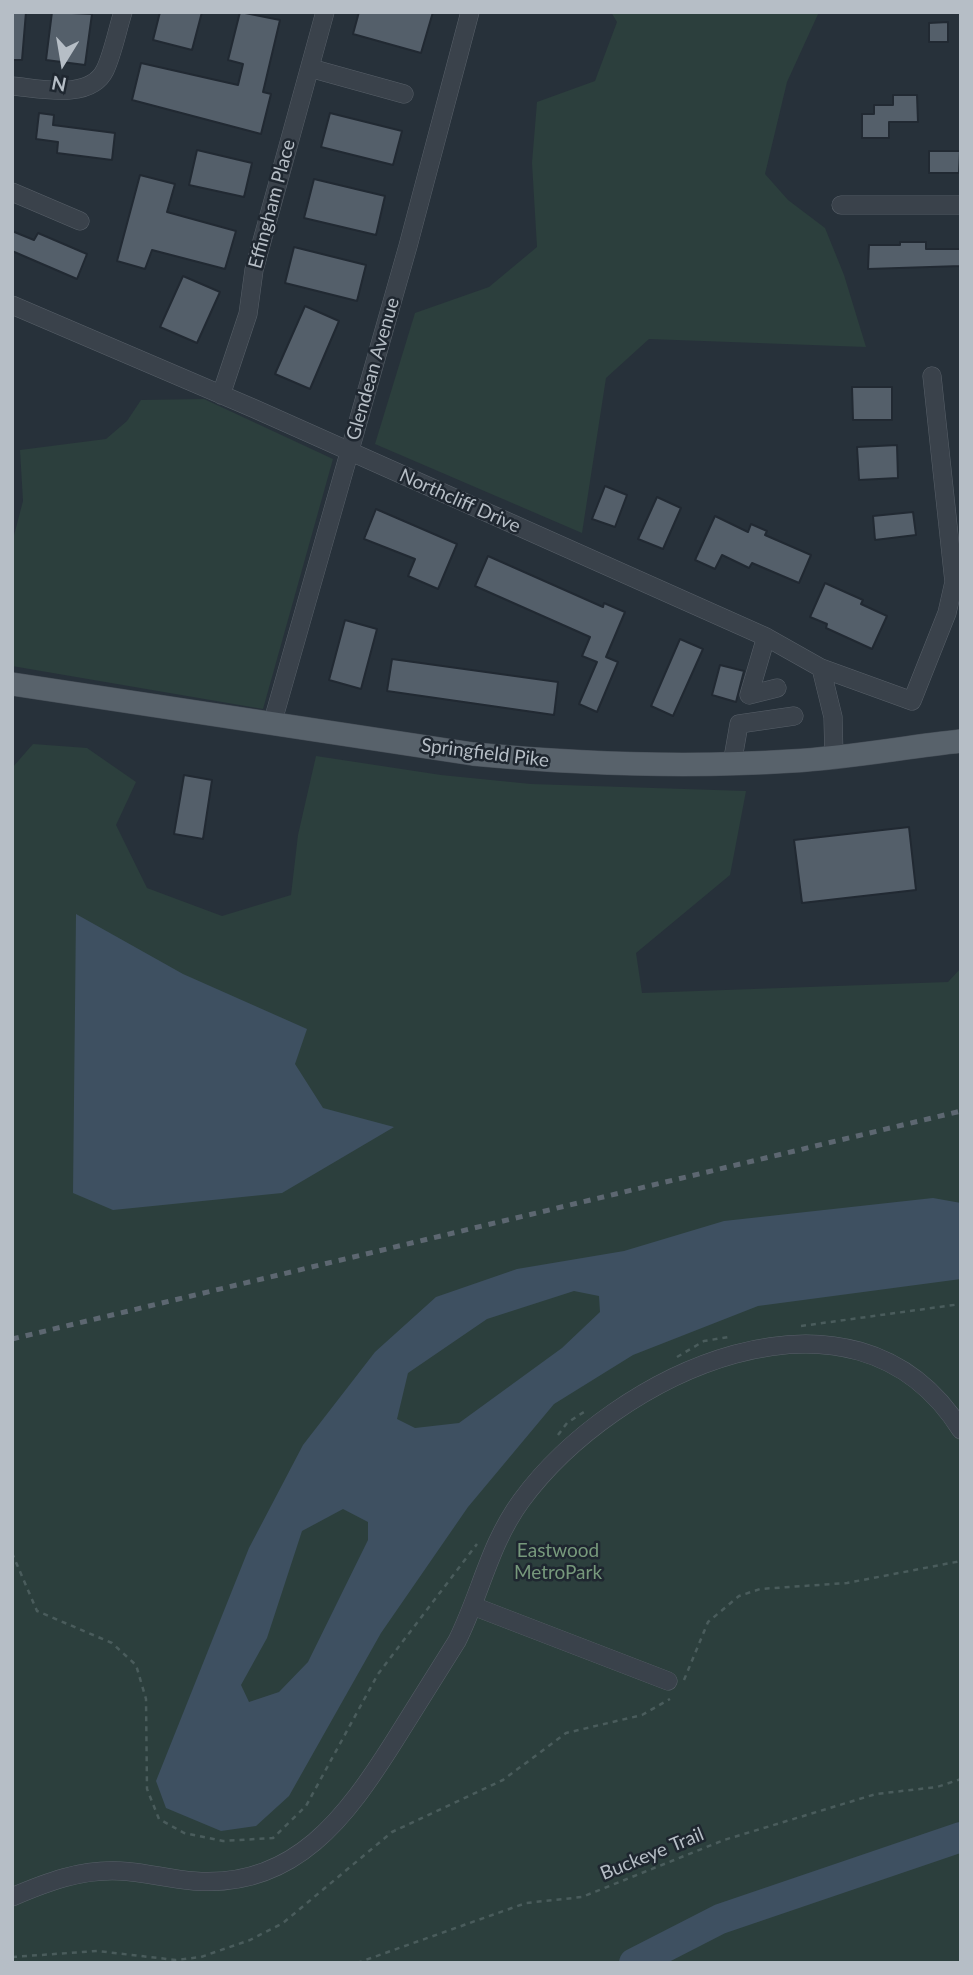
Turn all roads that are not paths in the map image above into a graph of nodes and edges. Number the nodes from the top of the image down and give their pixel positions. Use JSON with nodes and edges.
{"nodes":[{"id":1,"x":122,"y":12,"type":"edge"},
{"id":2,"x":325,"y":12,"type":"edge"},
{"id":3,"x":470,"y":12,"type":"edge"},
{"id":4,"x":310,"y":68,"type":"junction"},
{"id":5,"x":12,"y":86,"type":"edge"},
{"id":6,"x":404,"y":94,"type":"dead end"},
{"id":7,"x":12,"y":192,"type":"edge"},
{"id":8,"x":841,"y":205,"type":"dead end"},
{"id":9,"x":961,"y":205,"type":"edge"},
{"id":10,"x":80,"y":221,"type":"dead end"},
{"id":11,"x":12,"y":305,"type":"edge"},
{"id":12,"x":932,"y":376,"type":"dead end"},
{"id":13,"x":220,"y":396,"type":"junction"},
{"id":14,"x":349,"y":451,"type":"junction"},
{"id":15,"x":766,"y":637,"type":"junction"},
{"id":16,"x":821,"y":668,"type":"junction"},
{"id":17,"x":12,"y":684,"type":"edge"},
{"id":18,"x":777,"y":688,"type":"dead end"},
{"id":19,"x":749,"y":695,"type":"junction"},
{"id":20,"x":794,"y":716,"type":"dead end"},
{"id":21,"x":272,"y":724,"type":"junction"},
{"id":22,"x":739,"y":724,"type":"junction"},
{"id":23,"x":961,"y":741,"type":"edge"},
{"id":24,"x":834,"y":757,"type":"junction"},
{"id":25,"x":732,"y":764,"type":"junction"},
{"id":26,"x":961,"y":1430,"type":"edge"},
{"id":27,"x":473,"y":1606,"type":"junction"},
{"id":28,"x":673,"y":1688,"type":"road end"},
{"id":29,"x":12,"y":1897,"type":"edge"}],
"edges":[{"from":1,"to":5,"type":"street"},
{"from":2,"to":4,"type":"street","name":"Effingham Place"},
{"from":3,"to":14,"type":"street","name":"Glendean Avenue"},
{"from":4,"to":6,"type":"street"},
{"from":4,"to":13,"type":"street","name":"Effingham Place"},
{"from":7,"to":10,"type":"street"},
{"from":8,"to":9,"type":"street"},
{"from":11,"to":13,"type":"street","name":"Northcliff Drive"},
{"from":12,"to":16,"type":"street","name":"Northcliff Drive"},
{"from":13,"to":14,"type":"street","name":"Northcliff Drive"},
{"from":14,"to":15,"type":"street","name":"Northcliff Drive"},
{"from":14,"to":21,"type":"street","name":"Glendean Avenue"},
{"from":15,"to":16,"type":"street","name":"Northcliff Drive"},
{"from":15,"to":19,"type":"street"},
{"from":16,"to":24,"type":"street"},
{"from":17,"to":21,"type":"main road","name":"Springfield Pike"},
{"from":18,"to":19,"type":"street"},
{"from":19,"to":22,"type":"street"},
{"from":20,"to":22,"type":"street"},
{"from":21,"to":25,"type":"main road","name":"Springfield Pike"},
{"from":22,"to":25,"type":"street"},
{"from":23,"to":24,"type":"main road","name":"Springfield Pike"},
{"from":24,"to":25,"type":"main road","name":"Springfield Pike"},
{"from":26,"to":27,"type":"street"},
{"from":27,"to":28,"type":"street"},
{"from":27,"to":29,"type":"street"}]}
